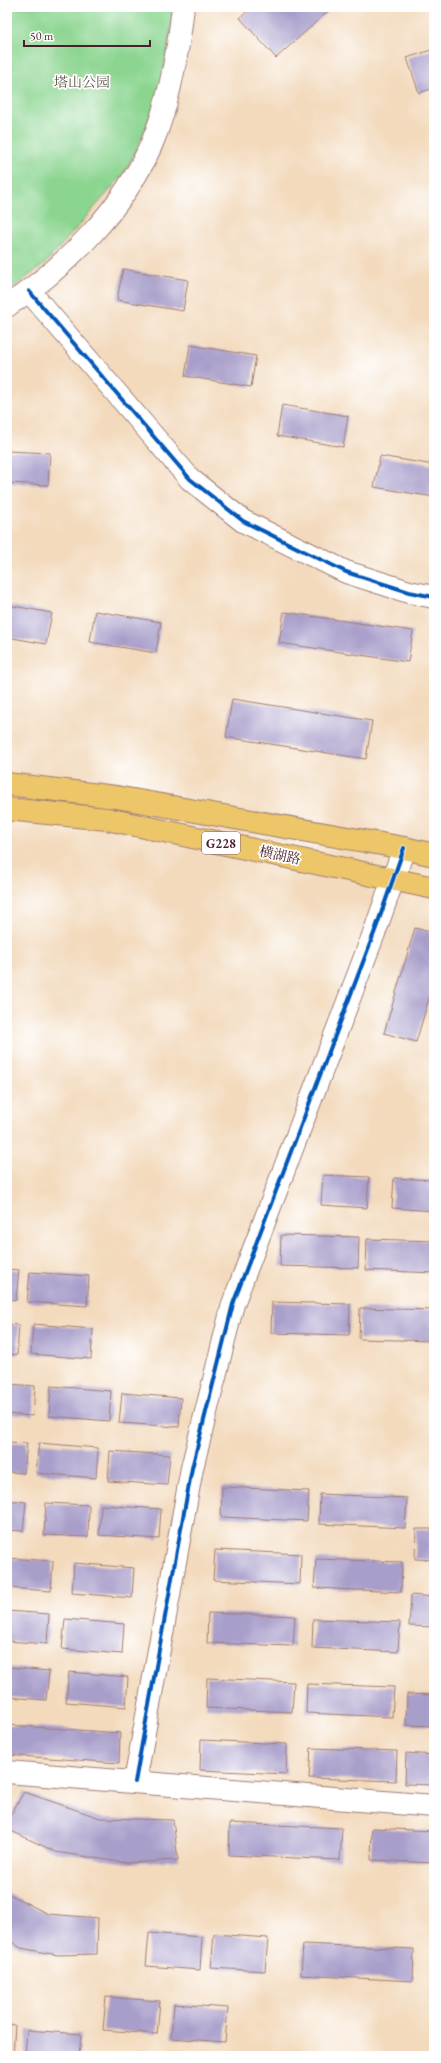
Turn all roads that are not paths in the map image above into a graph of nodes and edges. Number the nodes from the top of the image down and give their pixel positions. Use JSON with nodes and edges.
{"nodes":[{"id":1,"x":183,"y":7,"type":"edge"},
{"id":2,"x":29,"y":291,"type":"junction"},
{"id":3,"x":7,"y":306,"type":"edge"},
{"id":4,"x":434,"y":597,"type":"edge"},
{"id":5,"x":7,"y":784,"type":"edge"},
{"id":6,"x":7,"y":809,"type":"edge"},
{"id":7,"x":404,"y":848,"type":"junction"},
{"id":8,"x":434,"y":856,"type":"edge"},
{"id":9,"x":394,"y":879,"type":"junction"},
{"id":10,"x":434,"y":888,"type":"edge"},
{"id":11,"x":7,"y":1772,"type":"edge"},
{"id":12,"x":135,"y":1782,"type":"junction"},
{"id":13,"x":434,"y":1806,"type":"edge"}],
"edges":[{"from":1,"to":2,"type":"street"},
{"from":2,"to":3,"type":"street"},
{"from":2,"to":4,"type":"street"},
{"from":5,"to":7,"type":"highway","name":"横湖路","number":"G228"},
{"from":6,"to":9,"type":"highway","name":"横湖路","number":"G228"},
{"from":7,"to":8,"type":"highway","name":"横湖路","number":"G228"},
{"from":7,"to":9,"type":"street"},
{"from":9,"to":10,"type":"highway","name":"横湖路","number":"G228"},
{"from":9,"to":12,"type":"street"},
{"from":11,"to":12,"type":"street"},
{"from":12,"to":13,"type":"street"}]}
